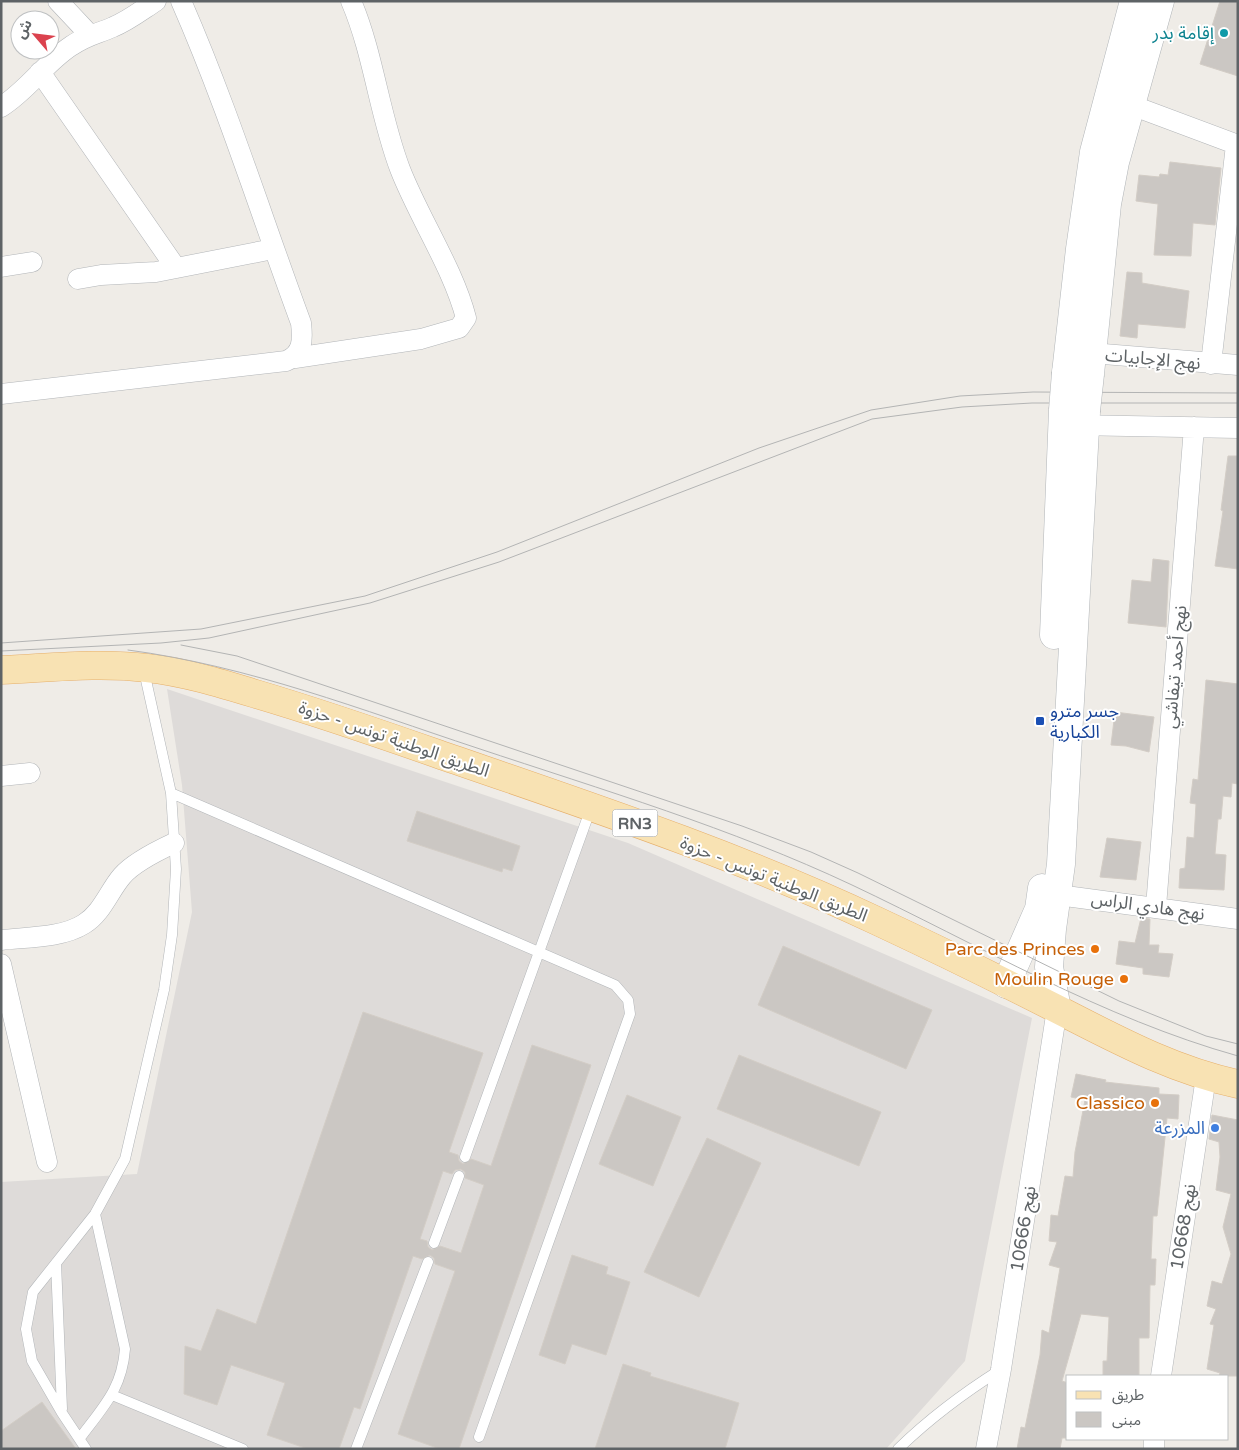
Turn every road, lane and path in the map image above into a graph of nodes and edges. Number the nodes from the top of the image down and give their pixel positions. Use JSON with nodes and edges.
{"nodes":[{"id":1,"x":58,"y":1,"type":"edge"},
{"id":2,"x":156,"y":1,"type":"edge"},
{"id":3,"x":181,"y":1,"type":"edge"},
{"id":4,"x":351,"y":1,"type":"edge"},
{"id":5,"x":1134,"y":1,"type":"edge"},
{"id":6,"x":1160,"y":1,"type":"edge"},
{"id":7,"x":89,"y":34,"type":"junction"},
{"id":8,"x":40,"y":72,"type":"junction"},
{"id":9,"x":1119,"y":102,"type":"junction"},
{"id":10,"x":1,"y":107,"type":"edge"},
{"id":11,"x":1237,"y":145,"type":"edge"},
{"id":12,"x":273,"y":249,"type":"junction"},
{"id":13,"x":32,"y":262,"type":"dead end"},
{"id":14,"x":1,"y":267,"type":"edge"},
{"id":15,"x":176,"y":268,"type":"junction"},
{"id":16,"x":78,"y":279,"type":"dead end"},
{"id":17,"x":294,"y":358,"type":"junction"},
{"id":18,"x":1079,"y":363,"type":"junction"},
{"id":19,"x":1211,"y":364,"type":"junction"},
{"id":20,"x":1238,"y":365,"type":"edge"},
{"id":21,"x":1,"y":394,"type":"edge"},
{"id":22,"x":1074,"y":418,"type":"junction"},
{"id":23,"x":1194,"y":427,"type":"junction"},
{"id":24,"x":1238,"y":428,"type":"edge"},
{"id":25,"x":143,"y":667,"type":"junction"},
{"id":26,"x":1,"y":670,"type":"edge"},
{"id":27,"x":30,"y":773,"type":"dead end"},
{"id":28,"x":1,"y":776,"type":"edge"},
{"id":29,"x":171,"y":793,"type":"junction"},
{"id":30,"x":591,"y":807,"type":"junction"},
{"id":31,"x":174,"y":842,"type":"junction"},
{"id":32,"x":1058,"y":895,"type":"junction"},
{"id":33,"x":1156,"y":907,"type":"junction"},
{"id":34,"x":1238,"y":918,"type":"edge"},
{"id":35,"x":1,"y":940,"type":"edge"},
{"id":36,"x":539,"y":952,"type":"junction"},
{"id":37,"x":1,"y":964,"type":"edge"},
{"id":38,"x":1006,"y":984,"type":"junction"},
{"id":39,"x":1057,"y":1009,"type":"junction"},
{"id":40,"x":1206,"y":1077,"type":"junction"},
{"id":41,"x":1238,"y":1084,"type":"edge"},
{"id":42,"x":466,"y":1157,"type":"dead end"},
{"id":43,"x":47,"y":1162,"type":"dead end"},
{"id":44,"x":459,"y":1176,"type":"dead end"},
{"id":45,"x":95,"y":1214,"type":"junction"},
{"id":46,"x":434,"y":1243,"type":"dead end"},
{"id":47,"x":428,"y":1262,"type":"dead end"},
{"id":48,"x":56,"y":1263,"type":"junction"},
{"id":49,"x":1001,"y":1369,"type":"junction"},
{"id":50,"x":1161,"y":1375,"type":"edge"},
{"id":51,"x":112,"y":1395,"type":"junction"},
{"id":52,"x":62,"y":1413,"type":"junction"},
{"id":53,"x":479,"y":1436,"type":"dead end"},
{"id":54,"x":80,"y":1438,"type":"junction"},
{"id":55,"x":86,"y":1449,"type":"edge"},
{"id":56,"x":244,"y":1449,"type":"edge"},
{"id":57,"x":356,"y":1449,"type":"edge"},
{"id":58,"x":898,"y":1449,"type":"edge"},
{"id":59,"x":986,"y":1449,"type":"edge"}],
"edges":[{"from":1,"to":7,"type":"street"},
{"from":2,"to":7,"type":"street"},
{"from":3,"to":12,"type":"street"},
{"from":4,"to":17,"type":"street"},
{"from":5,"to":9,"type":"main road"},
{"from":6,"to":9,"type":"main road"},
{"from":7,"to":8,"type":"street"},
{"from":8,"to":10,"type":"street"},
{"from":8,"to":15,"type":"street"},
{"from":9,"to":11,"type":"street"},
{"from":9,"to":18,"type":"main road"},
{"from":11,"to":19,"type":"street"},
{"from":12,"to":15,"type":"street"},
{"from":12,"to":17,"type":"street"},
{"from":13,"to":14,"type":"street"},
{"from":15,"to":16,"type":"street"},
{"from":17,"to":21,"type":"street"},
{"from":18,"to":19,"type":"street","name":"نهج الإجابيات"},
{"from":18,"to":22,"type":"main road","bridge":true},
{"from":19,"to":20,"type":"street","name":"نهج الإجابيات"},
{"from":22,"to":23,"type":"street"},
{"from":22,"to":32,"type":"main road"},
{"from":22,"to":38,"type":"main road"},
{"from":23,"to":24,"type":"street"},
{"from":23,"to":33,"type":"street","name":"نهج أحمد تيفاشي"},
{"from":25,"to":26,"type":"main road","name":"الطريق الوطنية تونس - حزوة","number":"RN3"},
{"from":25,"to":29,"type":"lane"},
{"from":25,"to":30,"type":"main road","name":"الطريق الوطنية تونس - حزوة","number":"RN3"},
{"from":27,"to":28,"type":"street"},
{"from":29,"to":31,"type":"lane"},
{"from":29,"to":36,"type":"lane"},
{"from":30,"to":36,"type":"lane"},
{"from":30,"to":38,"type":"main road","name":"الطريق الوطنية تونس - حزوة","number":"RN3"},
{"from":31,"to":35,"type":"street"},
{"from":31,"to":45,"type":"lane"},
{"from":32,"to":33,"type":"street","name":"نهج هادي الراس"},
{"from":32,"to":39,"type":"main road"},
{"from":33,"to":34,"type":"street","name":"نهج هادي الراس"},
{"from":36,"to":42,"type":"lane"},
{"from":36,"to":53,"type":"lane"},
{"from":37,"to":43,"type":"street"},
{"from":38,"to":39,"type":"main road","name":"الطريق الوطنية تونس - حزوة","number":"RN3"},
{"from":39,"to":40,"type":"main road","name":"الطريق الوطنية تونس - حزوة","number":"RN3"},
{"from":39,"to":49,"type":"street","name":"نهج 10666"},
{"from":40,"to":41,"type":"main road","name":"الطريق الوطنية تونس - حزوة","number":"RN3"},
{"from":40,"to":50,"type":"street","name":"نهج 10668"},
{"from":44,"to":46,"type":"lane"},
{"from":45,"to":48,"type":"lane"},
{"from":45,"to":51,"type":"lane"},
{"from":47,"to":57,"type":"lane"},
{"from":48,"to":52,"type":"lane"},
{"from":48,"to":52,"type":"lane"},
{"from":49,"to":58,"type":"lane"},
{"from":49,"to":59,"type":"street","name":"نهج 10666"},
{"from":51,"to":54,"type":"lane"},
{"from":51,"to":56,"type":"lane"},
{"from":52,"to":54,"type":"lane"},
{"from":54,"to":55,"type":"lane"}]}
